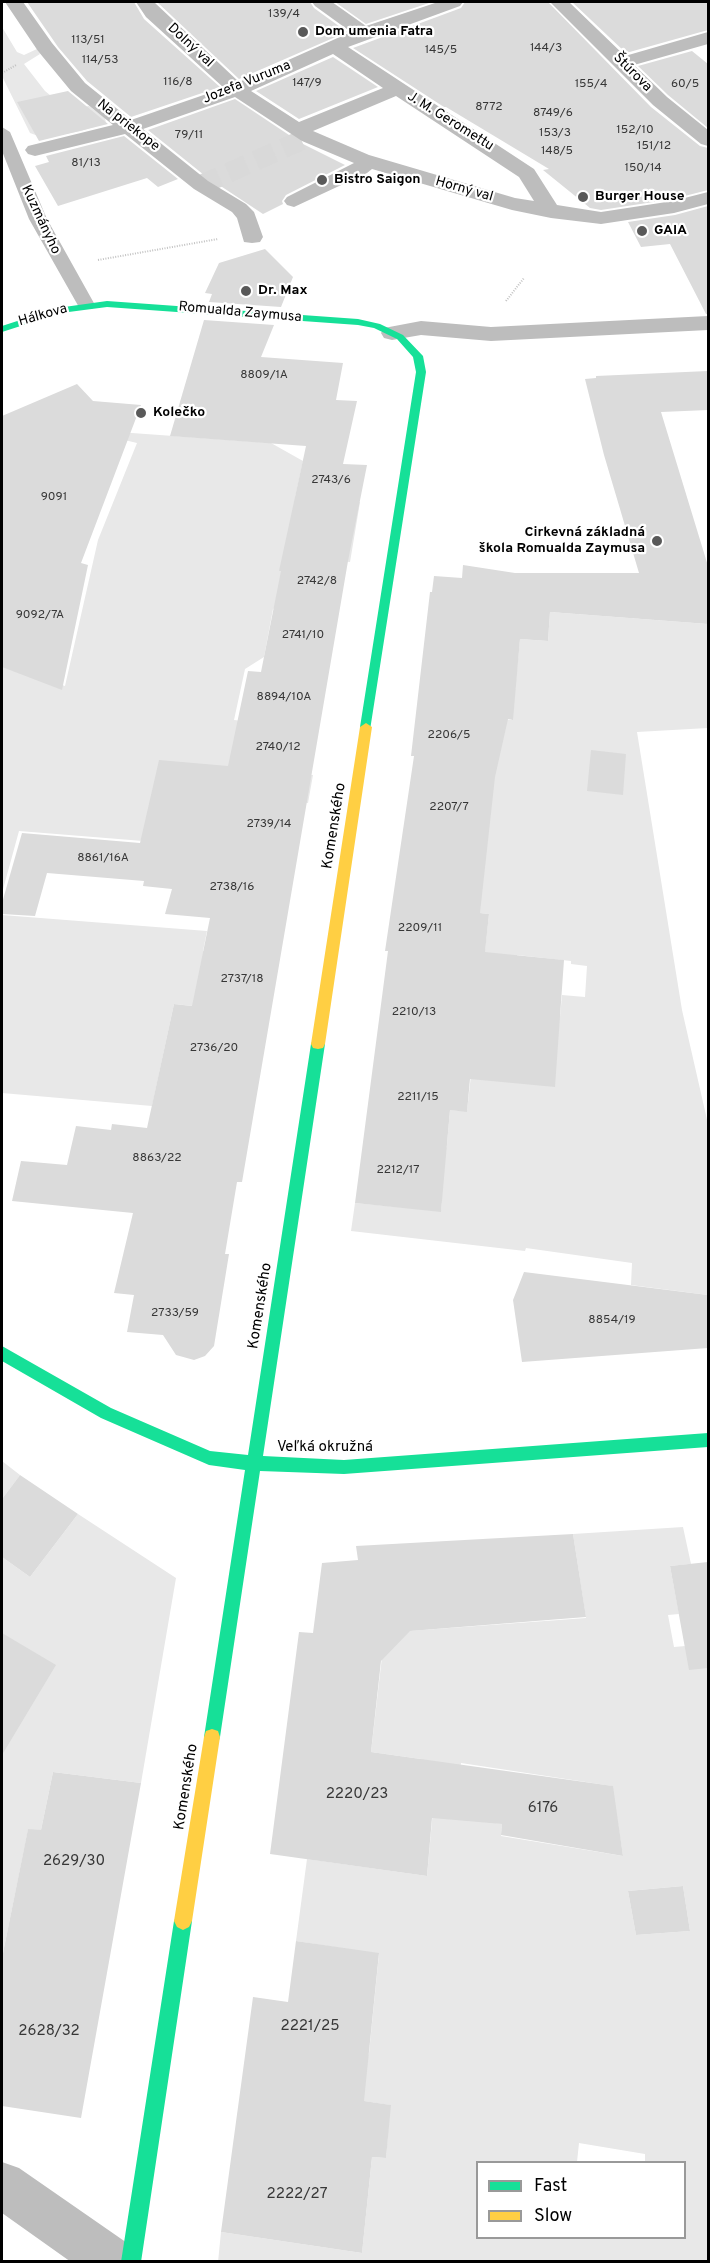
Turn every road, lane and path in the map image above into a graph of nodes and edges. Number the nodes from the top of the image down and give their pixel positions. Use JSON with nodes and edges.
{"nodes":[{"id":1,"x":14,"y":2,"type":"edge"},
{"id":2,"x":145,"y":2,"type":"edge"},
{"id":3,"x":321,"y":2,"type":"edge"},
{"id":4,"x":454,"y":2,"type":"edge"},
{"id":5,"x":559,"y":2,"type":"edge"},
{"id":6,"x":364,"y":33,"type":"junction"},
{"id":7,"x":708,"y":38,"type":"edge"},
{"id":8,"x":333,"y":46,"type":"junction"},
{"id":9,"x":621,"y":63,"type":"junction"},
{"id":10,"x":398,"y":89,"type":"junction"},
{"id":11,"x":237,"y":90,"type":"junction"},
{"id":12,"x":129,"y":127,"type":"junction"},
{"id":13,"x":297,"y":130,"type":"junction"},
{"id":14,"x":2,"y":132,"type":"edge"},
{"id":15,"x":708,"y":140,"type":"edge"},
{"id":16,"x":35,"y":150,"type":"dead end"},
{"id":17,"x":369,"y":161,"type":"junction"},
{"id":18,"x":708,"y":198,"type":"edge"},
{"id":19,"x":551,"y":212,"type":"junction"},
{"id":20,"x":249,"y":230,"type":"junction"},
{"id":21,"x":90,"y":260,"type":"dead end"},
{"id":22,"x":86,"y":305,"type":"junction"},
{"id":23,"x":708,"y":323,"type":"edge"},
{"id":24,"x":2,"y":329,"type":"edge"},
{"id":25,"x":392,"y":333,"type":"junction"},
{"id":26,"x":491,"y":334,"type":"junction"},
{"id":27,"x":418,"y":357,"type":"junction"},
{"id":28,"x":2,"y":1353,"type":"edge"},
{"id":29,"x":708,"y":1440,"type":"edge"},
{"id":30,"x":253,"y":1463,"type":"junction"},
{"id":31,"x":2,"y":2185,"type":"edge"},
{"id":32,"x":113,"y":2262,"type":"edge"},
{"id":33,"x":131,"y":2262,"type":"edge"}],
"edges":[{"from":1,"to":12,"type":"street","name":"Na priekope"},
{"from":2,"to":11,"type":"street","name":"Dolný val"},
{"from":3,"to":6,"type":"street"},
{"from":4,"to":6,"type":"street","name":"Jozefa Vuruma"},
{"from":5,"to":9,"type":"street","name":"Štúrova"},
{"from":6,"to":8,"type":"street","name":"Jozefa Vuruma"},
{"from":7,"to":9,"type":"street"},
{"from":8,"to":10,"type":"street","name":"J. M. Geromettu"},
{"from":8,"to":11,"type":"street","name":"Jozefa Vuruma"},
{"from":9,"to":15,"type":"street","name":"Štúrova"},
{"from":10,"to":13,"type":"street"},
{"from":10,"to":19,"type":"street","name":"J. M. Geromettu"},
{"from":11,"to":12,"type":"street","name":"Jozefa Vuruma"},
{"from":11,"to":13,"type":"street","name":"Horný val"},
{"from":12,"to":16,"type":"street","name":"Jozefa Vuruma"},
{"from":12,"to":20,"type":"street","name":"Na priekope"},
{"from":13,"to":17,"type":"street","name":"Horný val"},
{"from":14,"to":22,"type":"lane","name":"Kuzmányho"},
{"from":17,"to":19,"type":"street","name":"Horný val"},
{"from":17,"to":20,"type":"street"},
{"from":18,"to":19,"type":"street","name":"Horný val"},
{"from":20,"to":21,"type":"path"},
{"from":22,"to":24,"type":"street","name":"Hálkova"},
{"from":22,"to":25,"type":"street","name":"Romualda Zaymusa"},
{"from":23,"to":26,"type":"street","name":"Romualda Zaymusa"},
{"from":25,"to":26,"type":"street","name":"Romualda Zaymusa"},
{"from":25,"to":27,"type":"street","name":"Romualda Zaymusa"},
{"from":26,"to":27,"type":"street","name":"Romualda Zaymusa"},
{"from":27,"to":30,"type":"street","name":"Komenského"},
{"from":28,"to":30,"type":"street","name":"Veľká okružná"},
{"from":29,"to":30,"type":"street","name":"Veľká okružná"},
{"from":30,"to":33,"type":"street","name":"Komenského"},
{"from":31,"to":32,"type":"street"}]}
